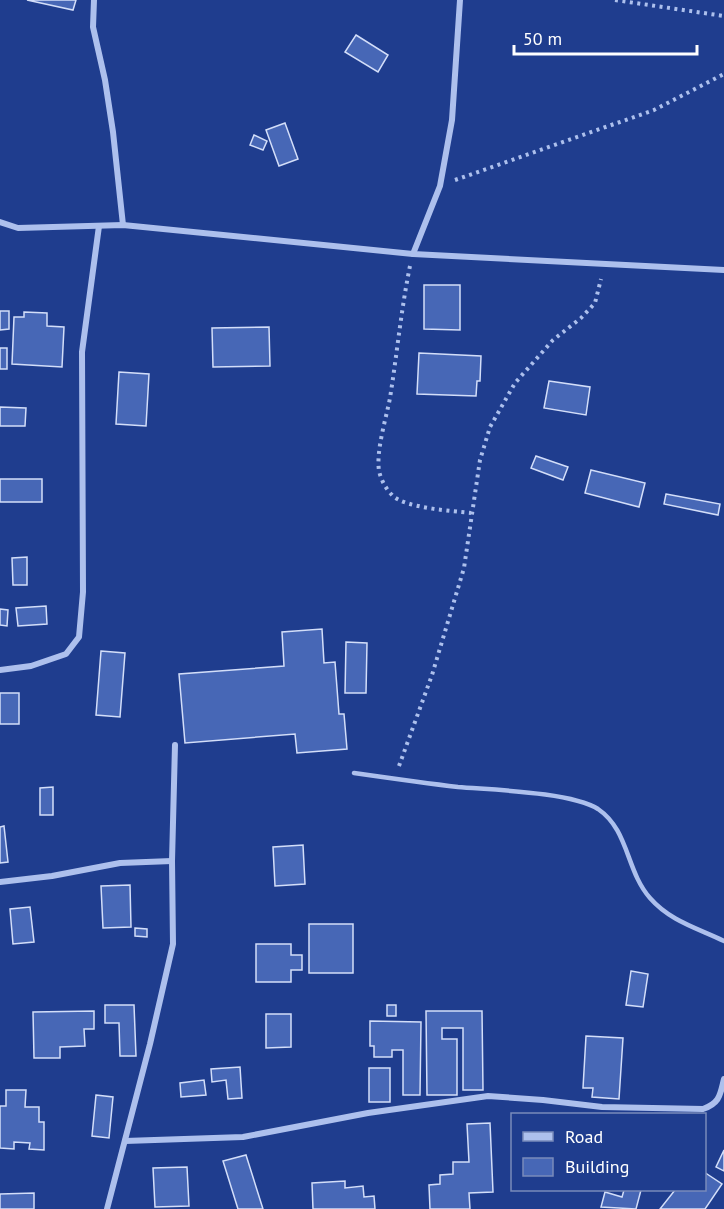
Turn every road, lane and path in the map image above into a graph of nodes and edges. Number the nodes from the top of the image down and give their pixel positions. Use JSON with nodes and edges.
{"nodes":[{"id":1,"x":94,"y":0,"type":"edge"},
{"id":2,"x":460,"y":0,"type":"edge"},
{"id":3,"x":615,"y":0,"type":"edge"},
{"id":4,"x":724,"y":16,"type":"edge"},
{"id":5,"x":724,"y":74,"type":"edge"},
{"id":6,"x":440,"y":186,"type":"junction"},
{"id":7,"x":0,"y":222,"type":"edge"},
{"id":8,"x":123,"y":225,"type":"junction"},
{"id":9,"x":99,"y":226,"type":"junction"},
{"id":10,"x":413,"y":254,"type":"junction"},
{"id":11,"x":603,"y":263,"type":"junction"},
{"id":12,"x":724,"y":270,"type":"edge"},
{"id":13,"x":471,"y":513,"type":"junction"},
{"id":14,"x":0,"y":670,"type":"edge"},
{"id":15,"x":175,"y":745,"type":"dead end"},
{"id":16,"x":354,"y":773,"type":"dead end"},
{"id":17,"x":394,"y":779,"type":"junction"},
{"id":18,"x":172,"y":861,"type":"junction"},
{"id":19,"x":0,"y":882,"type":"edge"},
{"id":20,"x":724,"y":941,"type":"edge"},
{"id":21,"x":724,"y":1079,"type":"edge"},
{"id":22,"x":124,"y":1141,"type":"junction"},
{"id":23,"x":108,"y":1209,"type":"edge"}],
"edges":[{"from":1,"to":8,"type":"street"},
{"from":2,"to":6,"type":"street"},
{"from":3,"to":4,"type":"path"},
{"from":5,"to":6,"type":"path"},
{"from":6,"to":10,"type":"street"},
{"from":7,"to":9,"type":"street"},
{"from":8,"to":9,"type":"street"},
{"from":8,"to":10,"type":"street"},
{"from":9,"to":14,"type":"street"},
{"from":10,"to":11,"type":"street"},
{"from":10,"to":13,"type":"path"},
{"from":11,"to":12,"type":"street"},
{"from":11,"to":13,"type":"path"},
{"from":13,"to":17,"type":"path"},
{"from":15,"to":18,"type":"street"},
{"from":16,"to":17,"type":"lane"},
{"from":17,"to":20,"type":"lane"},
{"from":18,"to":19,"type":"street"},
{"from":18,"to":22,"type":"street"},
{"from":21,"to":22,"type":"street"},
{"from":22,"to":23,"type":"street"}]}
